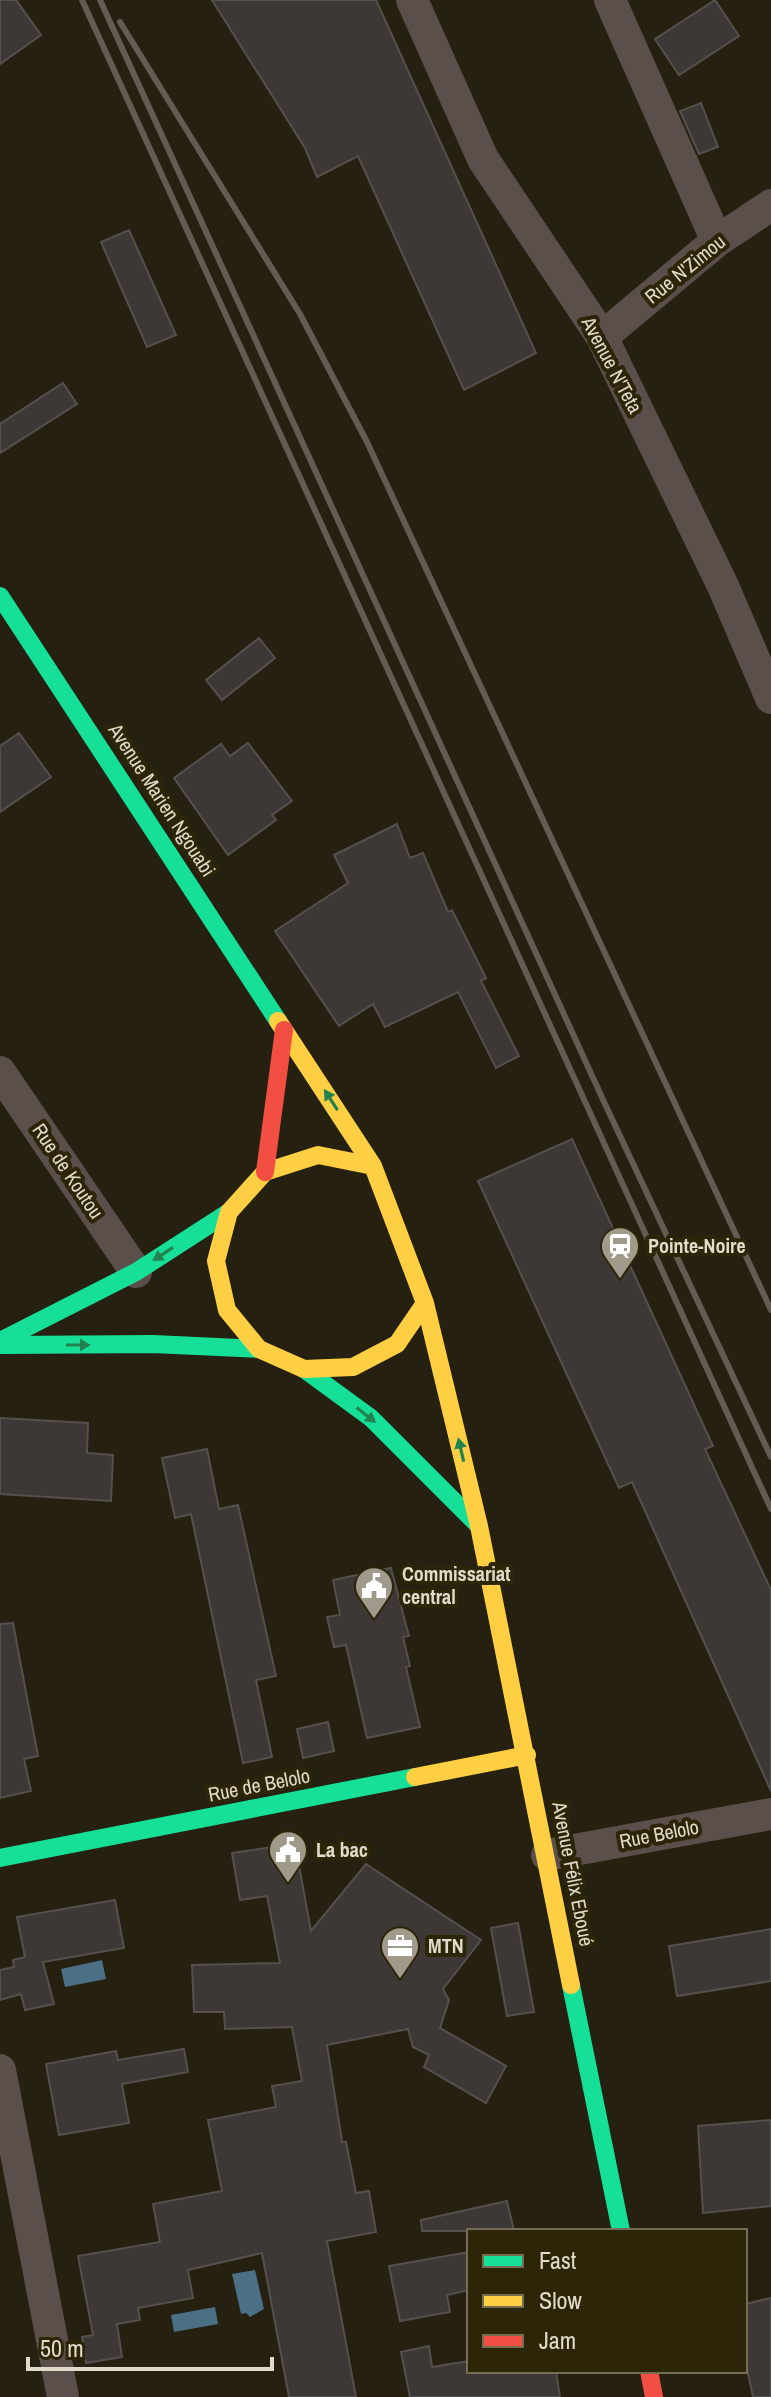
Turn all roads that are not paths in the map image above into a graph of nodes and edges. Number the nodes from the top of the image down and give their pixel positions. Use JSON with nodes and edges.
{"nodes":[{"id":1,"x":412,"y":0,"type":"edge"},
{"id":2,"x":610,"y":0,"type":"edge"},
{"id":3,"x":771,"y":205,"type":"edge"},
{"id":4,"x":717,"y":241,"type":"junction"},
{"id":5,"x":602,"y":337,"type":"junction"},
{"id":6,"x":0,"y":596,"type":"edge"},
{"id":7,"x":771,"y":698,"type":"edge"},
{"id":8,"x":284,"y":1030,"type":"junction"},
{"id":9,"x":0,"y":1072,"type":"edge"},
{"id":10,"x":373,"y":1166,"type":"junction"},
{"id":11,"x":265,"y":1172,"type":"junction"},
{"id":12,"x":229,"y":1212,"type":"junction"},
{"id":13,"x":136,"y":1272,"type":"junction"},
{"id":14,"x":425,"y":1303,"type":"junction"},
{"id":15,"x":0,"y":1343,"type":"edge"},
{"id":16,"x":259,"y":1349,"type":"junction"},
{"id":17,"x":304,"y":1369,"type":"junction"},
{"id":18,"x":479,"y":1526,"type":"junction"},
{"id":19,"x":527,"y":1755,"type":"junction"},
{"id":20,"x":771,"y":1814,"type":"edge"},
{"id":21,"x":547,"y":1855,"type":"junction"},
{"id":22,"x":0,"y":1858,"type":"edge"},
{"id":23,"x":0,"y":2070,"type":"edge"},
{"id":24,"x":621,"y":2229,"type":"edge"},
{"id":25,"x":649,"y":2373,"type":"edge"},
{"id":26,"x":63,"y":2397,"type":"edge"},
{"id":27,"x":654,"y":2397,"type":"edge"}],
"edges":[{"from":1,"to":5,"type":"street","name":"Avenue N'Teta"},
{"from":2,"to":4,"type":"street"},
{"from":3,"to":4,"type":"street","name":"Rue N'Zimou"},
{"from":4,"to":5,"type":"street","name":"Rue N'Zimou"},
{"from":5,"to":7,"type":"street","name":"Avenue N'Teta"},
{"from":6,"to":8,"type":"main road","name":"Avenue Marien Ngouabi"},
{"from":10,"to":8,"type":"main road","name":"Avenue Marien Ngouabi","one_way":true},
{"from":8,"to":11,"type":"main road"},
{"from":9,"to":13,"type":"street","name":"Rue de Koutou"},
{"from":10,"to":11,"type":"main road"},
{"from":10,"to":14,"type":"main road"},
{"from":11,"to":12,"type":"main road"},
{"from":12,"to":13,"type":"main road","one_way":true},
{"from":12,"to":16,"type":"main road"},
{"from":13,"to":15,"type":"main road"},
{"from":14,"to":17,"type":"main road"},
{"from":18,"to":14,"type":"main road","name":"Avenue Félix Eboué","one_way":true},
{"from":15,"to":16,"type":"main road","one_way":true},
{"from":16,"to":17,"type":"main road"},
{"from":17,"to":18,"type":"main road","one_way":true},
{"from":18,"to":19,"type":"main road","name":"Avenue Félix Eboué"},
{"from":19,"to":21,"type":"main road","name":"Avenue Félix Eboué"},
{"from":19,"to":22,"type":"main road","name":"Rue de Belolo"},
{"from":20,"to":21,"type":"street","name":"Rue Belolo"},
{"from":21,"to":24,"type":"main road","name":"Avenue Félix Eboué"},
{"from":23,"to":26,"type":"street"},
{"from":25,"to":27,"type":"main road"}]}
